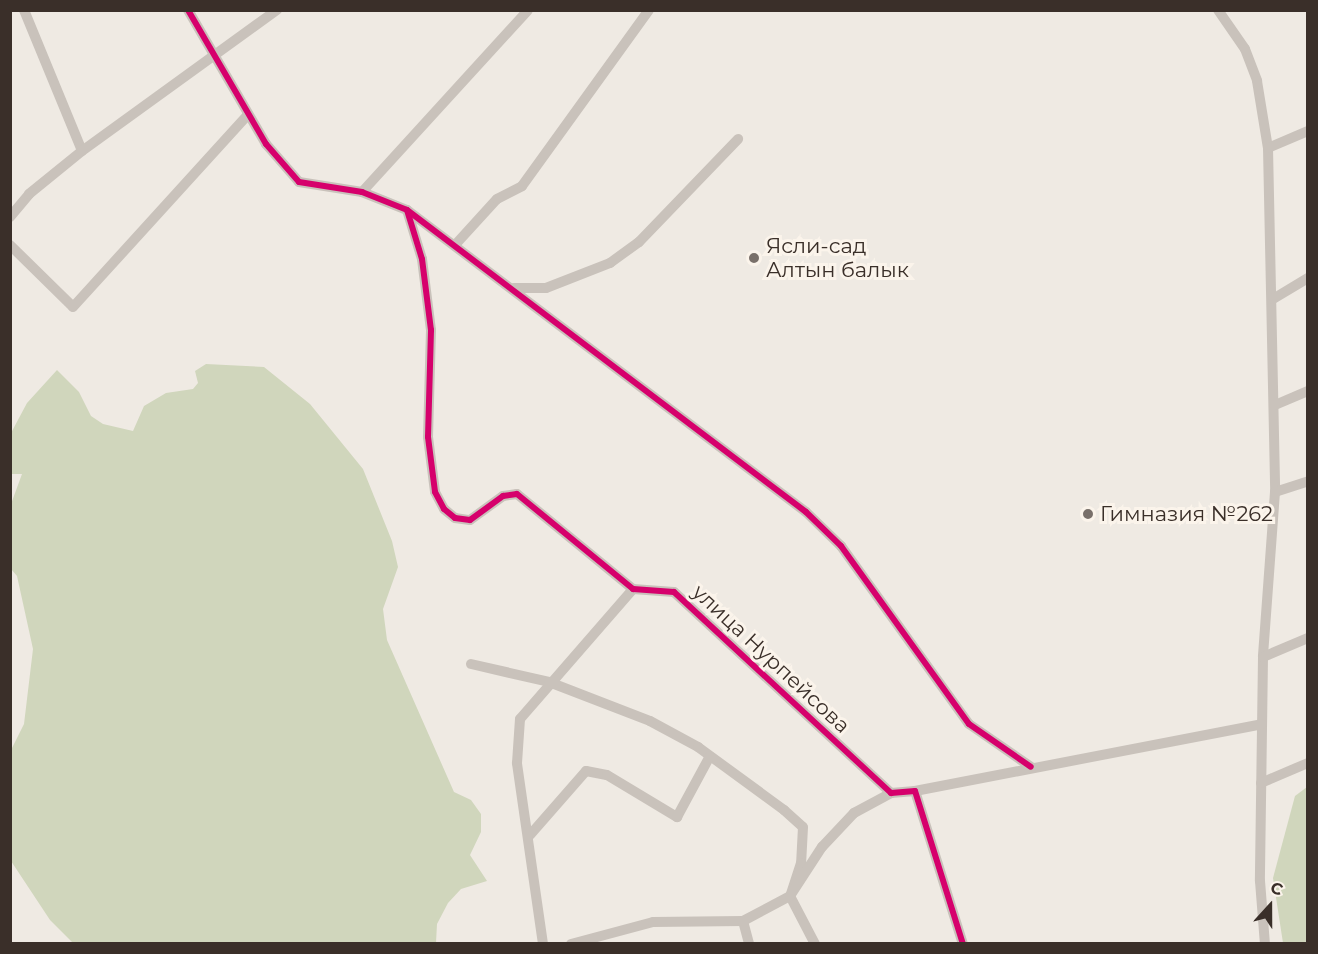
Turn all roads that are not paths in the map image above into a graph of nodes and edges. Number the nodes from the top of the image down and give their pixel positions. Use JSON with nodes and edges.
{"nodes":[{"id":1,"x":24,"y":10,"type":"edge"},
{"id":2,"x":188,"y":10,"type":"edge"},
{"id":3,"x":277,"y":10,"type":"edge"},
{"id":4,"x":528,"y":10,"type":"edge"},
{"id":5,"x":649,"y":10,"type":"edge"},
{"id":6,"x":1218,"y":10,"type":"edge"},
{"id":7,"x":214,"y":55,"type":"junction"},
{"id":8,"x":248,"y":115,"type":"junction"},
{"id":9,"x":1308,"y":131,"type":"edge"},
{"id":10,"x":738,"y":139,"type":"dead end"},
{"id":11,"x":1268,"y":148,"type":"junction"},
{"id":12,"x":82,"y":151,"type":"junction"},
{"id":13,"x":362,"y":192,"type":"junction"},
{"id":14,"x":407,"y":210,"type":"junction"},
{"id":15,"x":11,"y":216,"type":"edge"},
{"id":16,"x":10,"y":245,"type":"edge"},
{"id":17,"x":455,"y":245,"type":"junction"},
{"id":18,"x":1308,"y":279,"type":"edge"},
{"id":19,"x":514,"y":288,"type":"junction"},
{"id":20,"x":1273,"y":298,"type":"junction"},
{"id":21,"x":1308,"y":390,"type":"edge"},
{"id":22,"x":1275,"y":405,"type":"junction"},
{"id":23,"x":1308,"y":481,"type":"edge"},
{"id":24,"x":1275,"y":492,"type":"junction"},
{"id":25,"x":633,"y":589,"type":"junction"},
{"id":26,"x":1308,"y":638,"type":"edge"},
{"id":27,"x":1263,"y":657,"type":"junction"},
{"id":28,"x":471,"y":664,"type":"dead end"},
{"id":29,"x":549,"y":682,"type":"junction"},
{"id":30,"x":1262,"y":724,"type":"junction"},
{"id":31,"x":710,"y":756,"type":"junction"},
{"id":32,"x":1308,"y":763,"type":"edge"},
{"id":33,"x":1031,"y":768,"type":"junction"},
{"id":34,"x":1261,"y":783,"type":"junction"},
{"id":35,"x":915,"y":790,"type":"junction"},
{"id":36,"x":891,"y":793,"type":"junction"},
{"id":37,"x":530,"y":835,"type":"junction"},
{"id":38,"x":790,"y":896,"type":"junction"},
{"id":39,"x":743,"y":921,"type":"junction"},
{"id":40,"x":543,"y":944,"type":"edge"},
{"id":41,"x":570,"y":944,"type":"edge"},
{"id":42,"x":749,"y":944,"type":"edge"},
{"id":43,"x":815,"y":944,"type":"edge"},
{"id":44,"x":963,"y":944,"type":"edge"},
{"id":45,"x":1264,"y":944,"type":"edge"}],
"edges":[{"from":1,"to":12,"type":"street"},
{"from":2,"to":7,"type":"street"},
{"from":3,"to":7,"type":"street"},
{"from":4,"to":13,"type":"street"},
{"from":5,"to":17,"type":"street"},
{"from":6,"to":11,"type":"street"},
{"from":7,"to":8,"type":"street"},
{"from":7,"to":12,"type":"street"},
{"from":8,"to":13,"type":"street"},
{"from":8,"to":16,"type":"street"},
{"from":9,"to":11,"type":"street"},
{"from":10,"to":19,"type":"street"},
{"from":11,"to":20,"type":"street"},
{"from":12,"to":15,"type":"street"},
{"from":13,"to":14,"type":"street"},
{"from":14,"to":17,"type":"street"},
{"from":14,"to":25,"type":"street"},
{"from":17,"to":19,"type":"street"},
{"from":18,"to":20,"type":"street"},
{"from":19,"to":33,"type":"street"},
{"from":20,"to":22,"type":"street"},
{"from":21,"to":22,"type":"street"},
{"from":22,"to":24,"type":"street"},
{"from":23,"to":24,"type":"street"},
{"from":24,"to":27,"type":"street"},
{"from":25,"to":29,"type":"street"},
{"from":25,"to":36,"type":"street","name":"улица Нурпейсова"},
{"from":26,"to":27,"type":"street"},
{"from":27,"to":30,"type":"street"},
{"from":28,"to":29,"type":"street"},
{"from":29,"to":31,"type":"street"},
{"from":29,"to":37,"type":"street"},
{"from":30,"to":33,"type":"street"},
{"from":30,"to":34,"type":"street"},
{"from":31,"to":37,"type":"street"},
{"from":31,"to":38,"type":"street"},
{"from":32,"to":34,"type":"street"},
{"from":33,"to":35,"type":"street"},
{"from":34,"to":45,"type":"street"},
{"from":35,"to":36,"type":"street"},
{"from":35,"to":44,"type":"street"},
{"from":36,"to":38,"type":"street"},
{"from":37,"to":40,"type":"street"},
{"from":38,"to":39,"type":"street"},
{"from":38,"to":43,"type":"street"},
{"from":39,"to":41,"type":"street"},
{"from":39,"to":42,"type":"street"}]}
